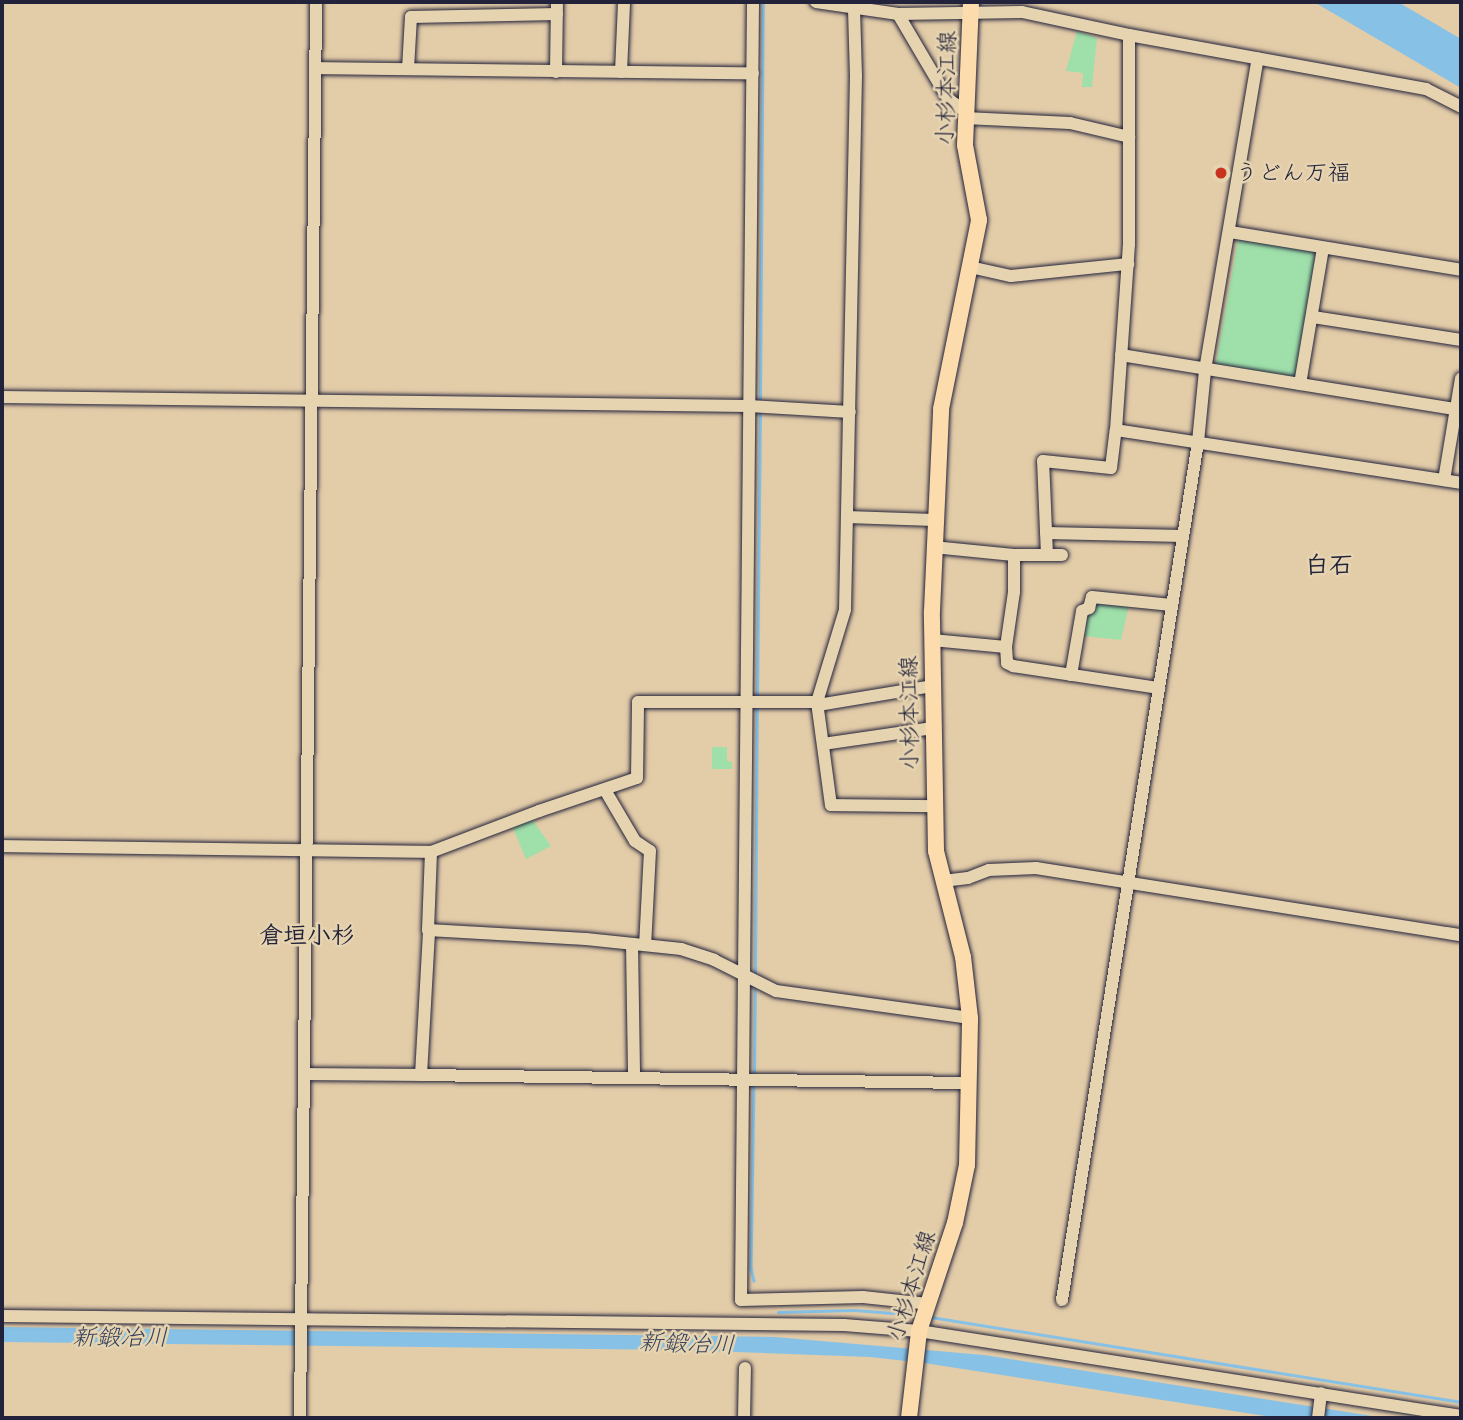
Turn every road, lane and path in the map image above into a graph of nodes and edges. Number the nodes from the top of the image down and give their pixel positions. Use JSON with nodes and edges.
{"nodes":[{"id":1,"x":316,"y":2,"type":"edge"},
{"id":2,"x":624,"y":2,"type":"edge"},
{"id":3,"x":753,"y":2,"type":"edge"},
{"id":4,"x":816,"y":2,"type":"edge"},
{"id":5,"x":971,"y":6,"type":"edge"},
{"id":6,"x":557,"y":8,"type":"edge"},
{"id":7,"x":854,"y":9,"type":"junction"},
{"id":8,"x":898,"y":14,"type":"junction"},
{"id":9,"x":1129,"y":36,"type":"junction"},
{"id":10,"x":1258,"y":58,"type":"junction"},
{"id":11,"x":315,"y":68,"type":"junction"},
{"id":12,"x":408,"y":69,"type":"junction"},
{"id":13,"x":556,"y":72,"type":"junction"},
{"id":14,"x":621,"y":72,"type":"junction"},
{"id":15,"x":753,"y":73,"type":"junction"},
{"id":16,"x":1461,"y":107,"type":"edge"},
{"id":17,"x":965,"y":114,"type":"junction"},
{"id":18,"x":1129,"y":138,"type":"junction"},
{"id":19,"x":1230,"y":232,"type":"junction"},
{"id":20,"x":1323,"y":248,"type":"junction"},
{"id":21,"x":1128,"y":264,"type":"junction"},
{"id":22,"x":970,"y":268,"type":"junction"},
{"id":23,"x":1461,"y":270,"type":"edge"},
{"id":24,"x":1313,"y":317,"type":"junction"},
{"id":25,"x":1461,"y":340,"type":"edge"},
{"id":26,"x":1121,"y":355,"type":"junction"},
{"id":27,"x":1205,"y":370,"type":"junction"},
{"id":28,"x":1461,"y":378,"type":"edge"},
{"id":29,"x":1300,"y":384,"type":"junction"},
{"id":30,"x":2,"y":397,"type":"edge"},
{"id":31,"x":312,"y":401,"type":"junction"},
{"id":32,"x":748,"y":406,"type":"junction"},
{"id":33,"x":1459,"y":409,"type":"edge"},
{"id":34,"x":850,"y":412,"type":"junction"},
{"id":35,"x":1116,"y":430,"type":"junction"},
{"id":36,"x":1198,"y":442,"type":"junction"},
{"id":37,"x":1444,"y":480,"type":"junction"},
{"id":38,"x":1461,"y":482,"type":"edge"},
{"id":39,"x":847,"y":517,"type":"junction"},
{"id":40,"x":934,"y":520,"type":"junction"},
{"id":41,"x":1046,"y":533,"type":"junction"},
{"id":42,"x":1183,"y":536,"type":"junction"},
{"id":43,"x":933,"y":547,"type":"junction"},
{"id":44,"x":1014,"y":555,"type":"junction"},
{"id":45,"x":1046,"y":555,"type":"junction"},
{"id":46,"x":1062,"y":555,"type":"dead end"},
{"id":47,"x":1172,"y":605,"type":"junction"},
{"id":48,"x":932,"y":640,"type":"junction"},
{"id":49,"x":1006,"y":647,"type":"junction"},
{"id":50,"x":1071,"y":675,"type":"junction"},
{"id":51,"x":933,"y":686,"type":"junction"},
{"id":52,"x":1159,"y":688,"type":"junction"},
{"id":53,"x":745,"y":703,"type":"junction"},
{"id":54,"x":817,"y":704,"type":"junction"},
{"id":55,"x":933,"y":728,"type":"junction"},
{"id":56,"x":823,"y":744,"type":"junction"},
{"id":57,"x":605,"y":790,"type":"junction"},
{"id":58,"x":934,"y":806,"type":"junction"},
{"id":59,"x":2,"y":846,"type":"edge"},
{"id":60,"x":306,"y":848,"type":"junction"},
{"id":61,"x":431,"y":852,"type":"junction"},
{"id":62,"x":943,"y":881,"type":"junction"},
{"id":63,"x":1128,"y":883,"type":"junction"},
{"id":64,"x":429,"y":930,"type":"junction"},
{"id":65,"x":1461,"y":935,"type":"edge"},
{"id":66,"x":639,"y":945,"type":"junction"},
{"id":67,"x":743,"y":975,"type":"junction"},
{"id":68,"x":971,"y":1018,"type":"junction"},
{"id":69,"x":304,"y":1074,"type":"junction"},
{"id":70,"x":421,"y":1075,"type":"junction"},
{"id":71,"x":634,"y":1078,"type":"junction"},
{"id":72,"x":741,"y":1080,"type":"junction"},
{"id":73,"x":969,"y":1083,"type":"junction"},
{"id":74,"x":1062,"y":1300,"type":"dead end"},
{"id":75,"x":928,"y":1304,"type":"junction"},
{"id":76,"x":2,"y":1316,"type":"edge"},
{"id":77,"x":301,"y":1322,"type":"junction"},
{"id":78,"x":920,"y":1331,"type":"junction"},
{"id":79,"x":745,"y":1368,"type":"dead end"},
{"id":80,"x":1321,"y":1397,"type":"junction"},
{"id":81,"x":1461,"y":1416,"type":"edge"},
{"id":82,"x":300,"y":1418,"type":"edge"},
{"id":83,"x":744,"y":1418,"type":"edge"},
{"id":84,"x":909,"y":1418,"type":"edge"},
{"id":85,"x":1318,"y":1418,"type":"edge"}],
"edges":[{"from":1,"to":11,"type":"street"},
{"from":2,"to":14,"type":"street"},
{"from":3,"to":15,"type":"street"},
{"from":4,"to":7,"type":"street"},
{"from":5,"to":8,"type":"street"},
{"from":5,"to":9,"type":"street"},
{"from":5,"to":17,"type":"main road","name":"小杉本江線"},
{"from":6,"to":12,"type":"street"},
{"from":6,"to":13,"type":"street"},
{"from":7,"to":8,"type":"street"},
{"from":7,"to":34,"type":"street"},
{"from":8,"to":17,"type":"street"},
{"from":9,"to":10,"type":"street"},
{"from":9,"to":18,"type":"street"},
{"from":10,"to":16,"type":"street"},
{"from":10,"to":19,"type":"street"},
{"from":11,"to":12,"type":"street"},
{"from":11,"to":31,"type":"street"},
{"from":12,"to":13,"type":"street"},
{"from":13,"to":14,"type":"street"},
{"from":14,"to":15,"type":"street"},
{"from":15,"to":32,"type":"street"},
{"from":17,"to":18,"type":"street"},
{"from":17,"to":22,"type":"main road","name":"小杉本江線"},
{"from":18,"to":21,"type":"street"},
{"from":19,"to":20,"type":"street"},
{"from":19,"to":27,"type":"street"},
{"from":20,"to":23,"type":"street"},
{"from":20,"to":24,"type":"street"},
{"from":21,"to":22,"type":"street"},
{"from":21,"to":26,"type":"street"},
{"from":22,"to":40,"type":"main road","name":"小杉本江線"},
{"from":24,"to":25,"type":"street"},
{"from":24,"to":29,"type":"street"},
{"from":26,"to":27,"type":"street"},
{"from":26,"to":35,"type":"street"},
{"from":27,"to":29,"type":"street"},
{"from":27,"to":36,"type":"street"},
{"from":28,"to":33,"type":"street"},
{"from":29,"to":33,"type":"street"},
{"from":30,"to":31,"type":"street"},
{"from":31,"to":32,"type":"street"},
{"from":31,"to":60,"type":"street"},
{"from":32,"to":34,"type":"street"},
{"from":32,"to":53,"type":"street"},
{"from":33,"to":37,"type":"street"},
{"from":34,"to":39,"type":"street"},
{"from":35,"to":36,"type":"street"},
{"from":35,"to":41,"type":"street"},
{"from":36,"to":37,"type":"street"},
{"from":36,"to":42,"type":"street"},
{"from":37,"to":38,"type":"street"},
{"from":39,"to":40,"type":"street"},
{"from":39,"to":54,"type":"street"},
{"from":40,"to":43,"type":"main road","name":"小杉本江線"},
{"from":41,"to":42,"type":"street"},
{"from":41,"to":45,"type":"street"},
{"from":42,"to":47,"type":"street"},
{"from":43,"to":44,"type":"street"},
{"from":43,"to":48,"type":"main road","name":"小杉本江線"},
{"from":44,"to":45,"type":"street"},
{"from":44,"to":49,"type":"street"},
{"from":45,"to":46,"type":"street"},
{"from":47,"to":50,"type":"street"},
{"from":47,"to":52,"type":"street"},
{"from":48,"to":49,"type":"street"},
{"from":48,"to":51,"type":"main road","name":"小杉本江線"},
{"from":49,"to":50,"type":"street"},
{"from":50,"to":52,"type":"street"},
{"from":51,"to":54,"type":"street"},
{"from":51,"to":55,"type":"main road","name":"小杉本江線"},
{"from":52,"to":63,"type":"street"},
{"from":53,"to":54,"type":"street"},
{"from":53,"to":57,"type":"street"},
{"from":53,"to":67,"type":"street"},
{"from":54,"to":56,"type":"street"},
{"from":55,"to":56,"type":"street"},
{"from":55,"to":58,"type":"main road","name":"小杉本江線"},
{"from":56,"to":58,"type":"street"},
{"from":57,"to":61,"type":"street"},
{"from":57,"to":66,"type":"street"},
{"from":58,"to":62,"type":"main road","name":"小杉本江線"},
{"from":59,"to":60,"type":"street"},
{"from":60,"to":61,"type":"street"},
{"from":60,"to":69,"type":"street"},
{"from":61,"to":64,"type":"street"},
{"from":62,"to":63,"type":"street"},
{"from":62,"to":68,"type":"main road","name":"小杉本江線"},
{"from":63,"to":65,"type":"street"},
{"from":63,"to":74,"type":"street"},
{"from":64,"to":66,"type":"street"},
{"from":64,"to":70,"type":"street"},
{"from":66,"to":67,"type":"street"},
{"from":66,"to":71,"type":"street"},
{"from":67,"to":68,"type":"street"},
{"from":67,"to":72,"type":"street"},
{"from":68,"to":73,"type":"main road","name":"小杉本江線"},
{"from":69,"to":70,"type":"street"},
{"from":69,"to":77,"type":"street"},
{"from":70,"to":71,"type":"street"},
{"from":71,"to":72,"type":"street"},
{"from":72,"to":73,"type":"street"},
{"from":72,"to":75,"type":"street"},
{"from":73,"to":75,"type":"main road","name":"小杉本江線"},
{"from":75,"to":78,"type":"main road","name":"小杉本江線"},
{"from":76,"to":77,"type":"street"},
{"from":77,"to":78,"type":"street"},
{"from":77,"to":82,"type":"street"},
{"from":78,"to":80,"type":"street"},
{"from":78,"to":84,"type":"main road","name":"小杉本江線"},
{"from":79,"to":83,"type":"street"},
{"from":80,"to":81,"type":"street"},
{"from":80,"to":85,"type":"street"}]}
